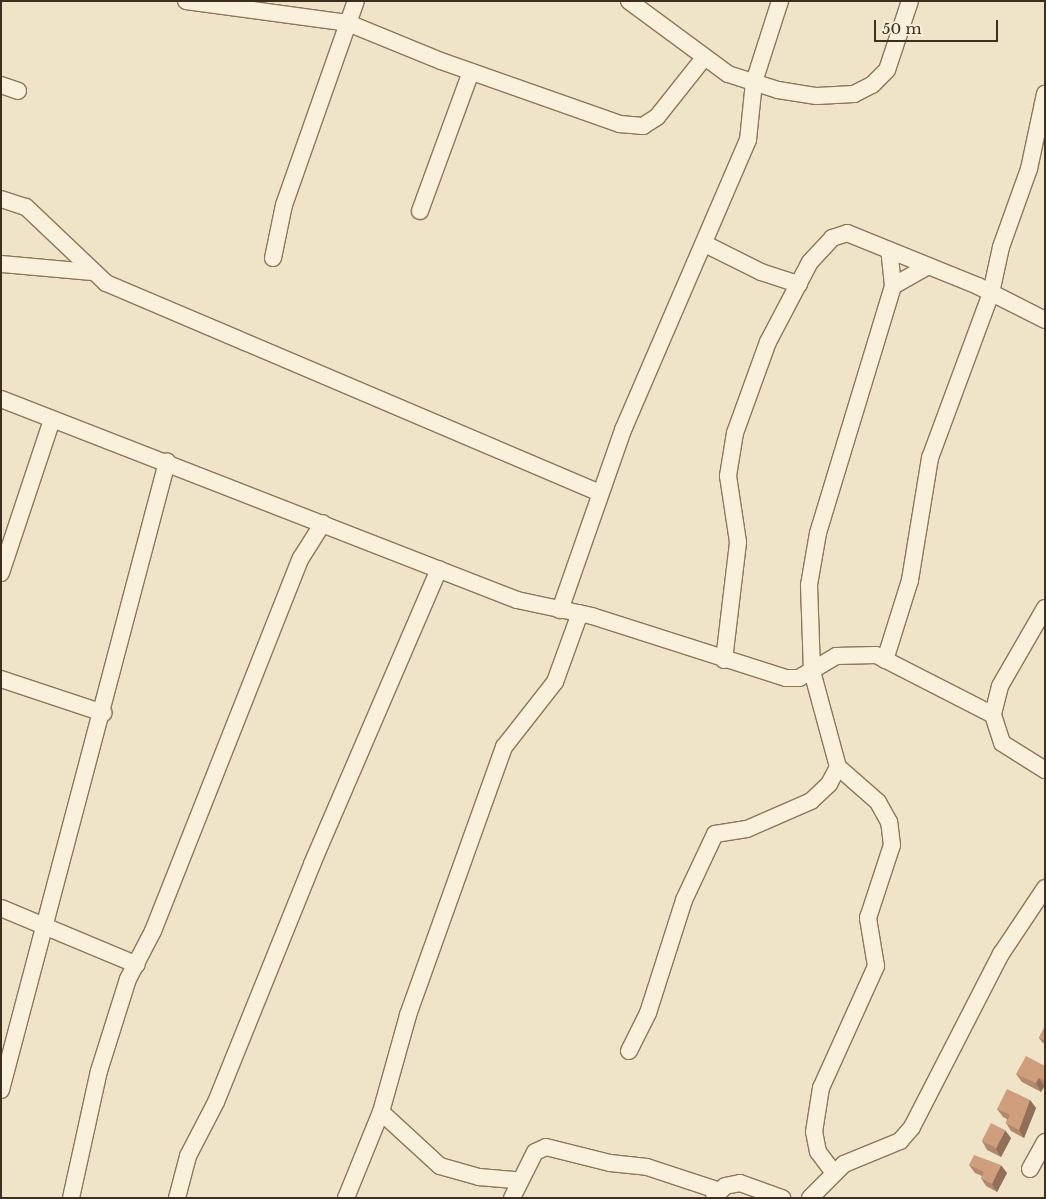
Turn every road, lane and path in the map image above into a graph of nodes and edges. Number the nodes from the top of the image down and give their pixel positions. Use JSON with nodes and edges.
{"nodes":[{"id":1,"x":186,"y":1,"type":"edge"},
{"id":2,"x":356,"y":1,"type":"edge"},
{"id":3,"x":629,"y":1,"type":"edge"},
{"id":4,"x":780,"y":1,"type":"edge"},
{"id":5,"x":910,"y":1,"type":"edge"},
{"id":6,"x":348,"y":23,"type":"junction"},
{"id":7,"x":704,"y":58,"type":"junction"},
{"id":8,"x":471,"y":72,"type":"junction"},
{"id":9,"x":754,"y":82,"type":"junction"},
{"id":10,"x":1,"y":85,"type":"edge"},
{"id":11,"x":18,"y":91,"type":"dead end"},
{"id":12,"x":1045,"y":94,"type":"edge"},
{"id":13,"x":1,"y":199,"type":"edge"},
{"id":14,"x":420,"y":211,"type":"dead end"},
{"id":15,"x":705,"y":244,"type":"junction"},
{"id":16,"x":889,"y":250,"type":"junction"},
{"id":17,"x":274,"y":258,"type":"dead end"},
{"id":18,"x":1,"y":264,"type":"edge"},
{"id":19,"x":928,"y":266,"type":"junction"},
{"id":20,"x":90,"y":272,"type":"junction"},
{"id":21,"x":799,"y":284,"type":"junction"},
{"id":22,"x":893,"y":286,"type":"junction"},
{"id":23,"x":991,"y":293,"type":"junction"},
{"id":24,"x":1045,"y":320,"type":"edge"},
{"id":25,"x":1,"y":399,"type":"edge"},
{"id":26,"x":52,"y":420,"type":"junction"},
{"id":27,"x":167,"y":462,"type":"junction"},
{"id":28,"x":600,"y":493,"type":"junction"},
{"id":29,"x":324,"y":524,"type":"junction"},
{"id":30,"x":440,"y":569,"type":"junction"},
{"id":31,"x":1,"y":573,"type":"edge"},
{"id":32,"x":1045,"y":608,"type":"edge"},
{"id":33,"x":560,"y":610,"type":"junction"},
{"id":34,"x":580,"y":613,"type":"junction"},
{"id":35,"x":724,"y":660,"type":"junction"},
{"id":36,"x":885,"y":660,"type":"junction"},
{"id":37,"x":812,"y":671,"type":"junction"},
{"id":38,"x":1,"y":679,"type":"edge"},
{"id":39,"x":103,"y":712,"type":"junction"},
{"id":40,"x":993,"y":715,"type":"junction"},
{"id":41,"x":838,"y":767,"type":"junction"},
{"id":42,"x":1045,"y":770,"type":"edge"},
{"id":43,"x":1045,"y":888,"type":"edge"},
{"id":44,"x":1,"y":908,"type":"edge"},
{"id":45,"x":43,"y":925,"type":"junction"},
{"id":46,"x":137,"y":965,"type":"junction"},
{"id":47,"x":629,"y":1051,"type":"dead end"},
{"id":48,"x":1,"y":1090,"type":"edge"},
{"id":49,"x":381,"y":1112,"type":"junction"},
{"id":50,"x":1045,"y":1142,"type":"edge"},
{"id":51,"x":1030,"y":1168,"type":"dead end"},
{"id":52,"x":834,"y":1172,"type":"junction"},
{"id":53,"x":517,"y":1180,"type":"junction"},
{"id":54,"x":717,"y":1194,"type":"edge"},
{"id":55,"x":71,"y":1198,"type":"edge"},
{"id":56,"x":177,"y":1198,"type":"edge"},
{"id":57,"x":346,"y":1198,"type":"edge"},
{"id":58,"x":512,"y":1198,"type":"edge"},
{"id":59,"x":782,"y":1198,"type":"edge"},
{"id":60,"x":810,"y":1198,"type":"edge"}],
"edges":[{"from":1,"to":6,"type":"street"},
{"from":2,"to":6,"type":"street"},
{"from":3,"to":7,"type":"street"},
{"from":4,"to":9,"type":"street"},
{"from":5,"to":9,"type":"street"},
{"from":6,"to":8,"type":"street"},
{"from":6,"to":17,"type":"street"},
{"from":7,"to":8,"type":"street"},
{"from":7,"to":9,"type":"street"},
{"from":8,"to":14,"type":"street"},
{"from":9,"to":15,"type":"street"},
{"from":10,"to":11,"type":"street"},
{"from":12,"to":23,"type":"street"},
{"from":13,"to":20,"type":"street"},
{"from":15,"to":21,"type":"street"},
{"from":15,"to":28,"type":"street"},
{"from":16,"to":19,"type":"street"},
{"from":16,"to":21,"type":"street"},
{"from":16,"to":22,"type":"street"},
{"from":18,"to":20,"type":"street"},
{"from":19,"to":22,"type":"street"},
{"from":19,"to":23,"type":"street"},
{"from":20,"to":28,"type":"street"},
{"from":21,"to":35,"type":"street"},
{"from":22,"to":37,"type":"street"},
{"from":23,"to":24,"type":"street"},
{"from":23,"to":36,"type":"street"},
{"from":25,"to":26,"type":"street"},
{"from":26,"to":27,"type":"street"},
{"from":26,"to":31,"type":"street"},
{"from":27,"to":29,"type":"street"},
{"from":27,"to":39,"type":"street"},
{"from":28,"to":33,"type":"street"},
{"from":29,"to":30,"type":"street"},
{"from":29,"to":46,"type":"street"},
{"from":30,"to":33,"type":"street"},
{"from":30,"to":56,"type":"street"},
{"from":32,"to":40,"type":"street"},
{"from":33,"to":34,"type":"street"},
{"from":34,"to":35,"type":"street"},
{"from":34,"to":49,"type":"street"},
{"from":35,"to":37,"type":"street"},
{"from":36,"to":37,"type":"street"},
{"from":36,"to":40,"type":"street"},
{"from":37,"to":41,"type":"street"},
{"from":38,"to":39,"type":"street"},
{"from":39,"to":45,"type":"street"},
{"from":40,"to":42,"type":"street"},
{"from":41,"to":47,"type":"street"},
{"from":41,"to":52,"type":"street"},
{"from":43,"to":52,"type":"street"},
{"from":44,"to":45,"type":"street"},
{"from":45,"to":46,"type":"street"},
{"from":45,"to":48,"type":"street"},
{"from":46,"to":55,"type":"street"},
{"from":49,"to":53,"type":"street"},
{"from":49,"to":57,"type":"street"},
{"from":50,"to":51,"type":"street"},
{"from":52,"to":60,"type":"street"},
{"from":53,"to":54,"type":"street"},
{"from":53,"to":58,"type":"street"},
{"from":54,"to":59,"type":"street"}]}
